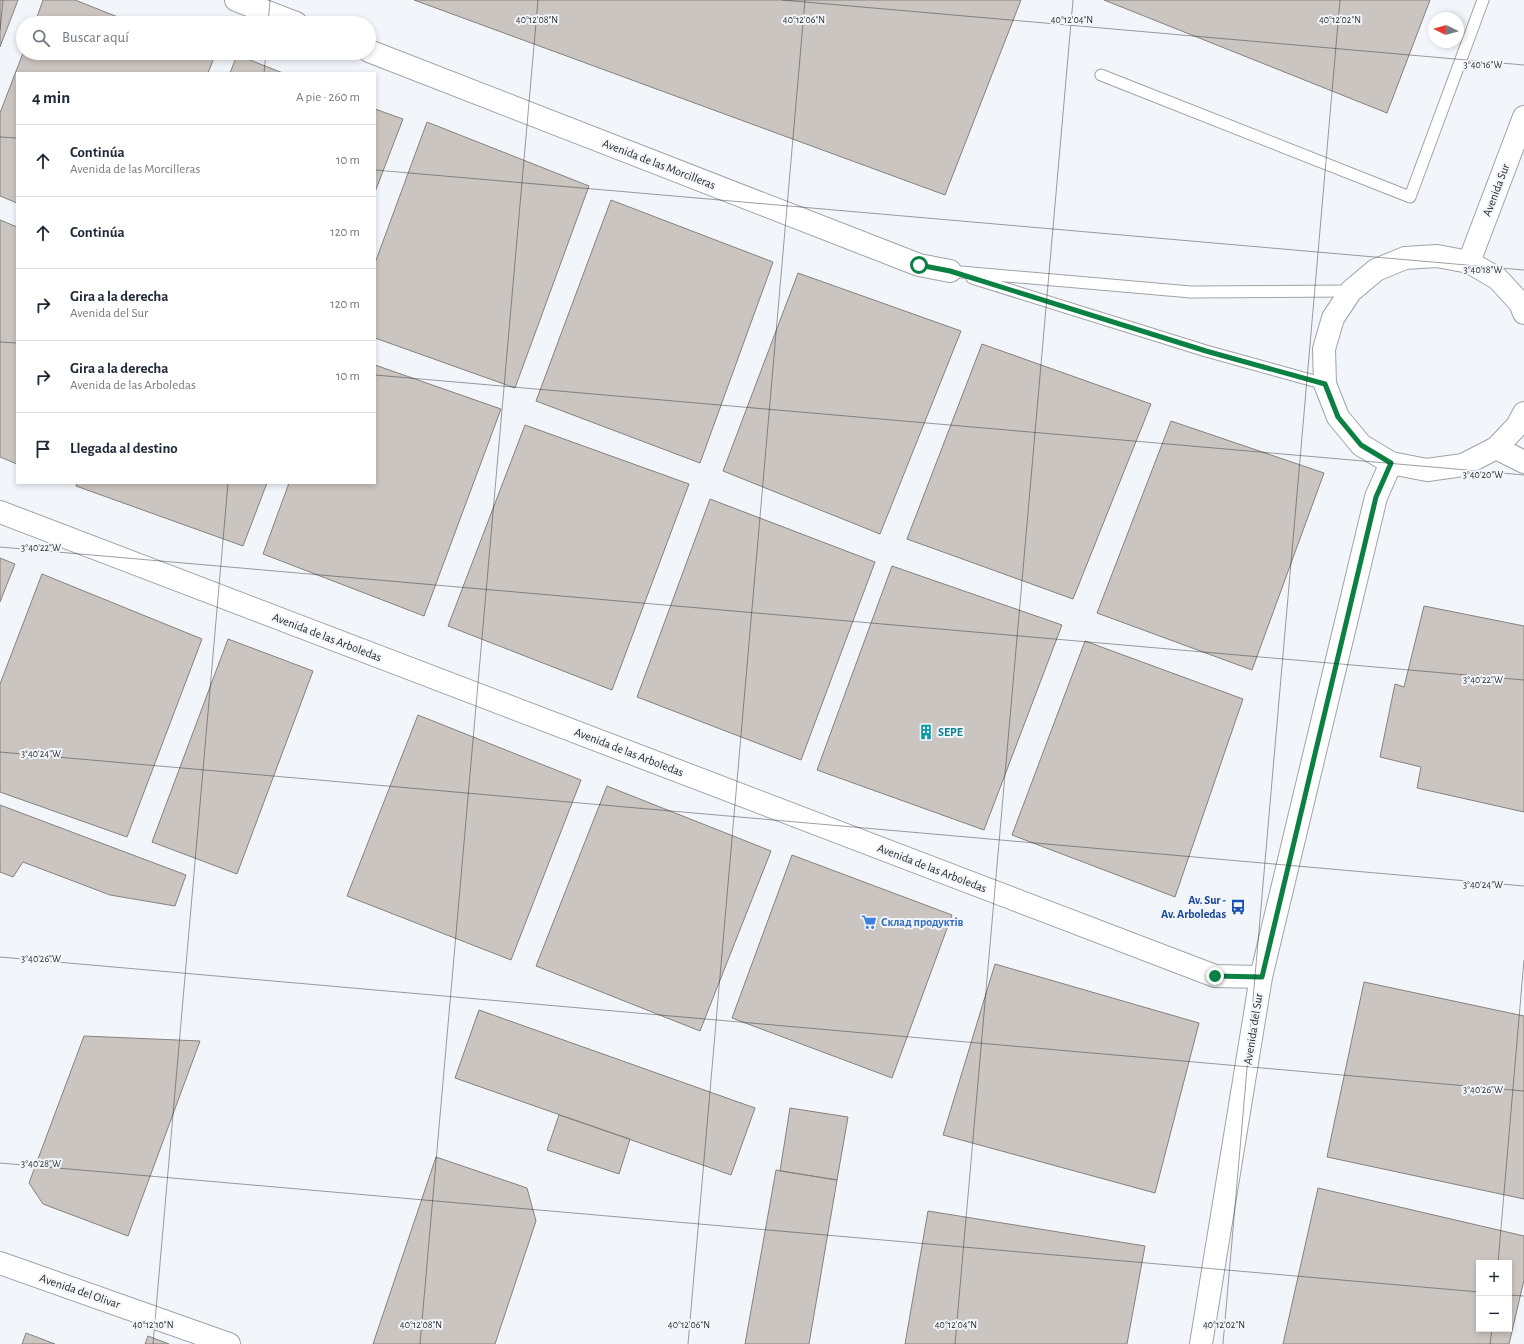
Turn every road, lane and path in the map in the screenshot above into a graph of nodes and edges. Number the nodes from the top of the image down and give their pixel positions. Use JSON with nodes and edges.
{"nodes":[{"id":1,"x":236,"y":0,"type":"edge"},
{"id":2,"x":1483,"y":0,"type":"edge"},
{"id":3,"x":278,"y":16,"type":"edge"},
{"id":4,"x":376,"y":54,"type":"edge"},
{"id":5,"x":1101,"y":75,"type":"dead end"},
{"id":6,"x":1524,"y":117,"type":"edge"},
{"id":7,"x":1469,"y":262,"type":"junction"},
{"id":8,"x":950,"y":271,"type":"junction"},
{"id":9,"x":1351,"y":291,"type":"junction"},
{"id":10,"x":1524,"y":313,"type":"edge"},
{"id":11,"x":1325,"y":384,"type":"junction"},
{"id":12,"x":1524,"y":413,"type":"edge"},
{"id":13,"x":1496,"y":448,"type":"junction"},
{"id":14,"x":1524,"y":462,"type":"edge"},
{"id":15,"x":1391,"y":463,"type":"junction"},
{"id":16,"x":0,"y":512,"type":"edge"},
{"id":17,"x":1262,"y":977,"type":"junction"},
{"id":18,"x":0,"y":1263,"type":"edge"},
{"id":19,"x":229,"y":1344,"type":"edge"},
{"id":20,"x":1201,"y":1344,"type":"edge"}],
"edges":[{"from":1,"to":3,"type":"street"},
{"from":2,"to":5,"type":"lane"},
{"from":4,"to":8,"type":"street","name":"Avenida de las Morcilleras"},
{"from":6,"to":7,"type":"street","name":"Avenida Sur"},
{"from":7,"to":9,"type":"street"},
{"from":7,"to":10,"type":"street"},
{"from":8,"to":9,"type":"lane"},
{"from":8,"to":11,"type":"lane"},
{"from":9,"to":11,"type":"street"},
{"from":11,"to":15,"type":"street"},
{"from":12,"to":13,"type":"street"},
{"from":13,"to":14,"type":"street"},
{"from":13,"to":15,"type":"street"},
{"from":15,"to":17,"type":"street","name":"Avenida del Sur"},
{"from":16,"to":17,"type":"street","name":"Avenida de las Arboledas"},
{"from":17,"to":20,"type":"street","name":"Avenida del Sur"},
{"from":18,"to":19,"type":"street","name":"Avenida del Olivar"}]}
